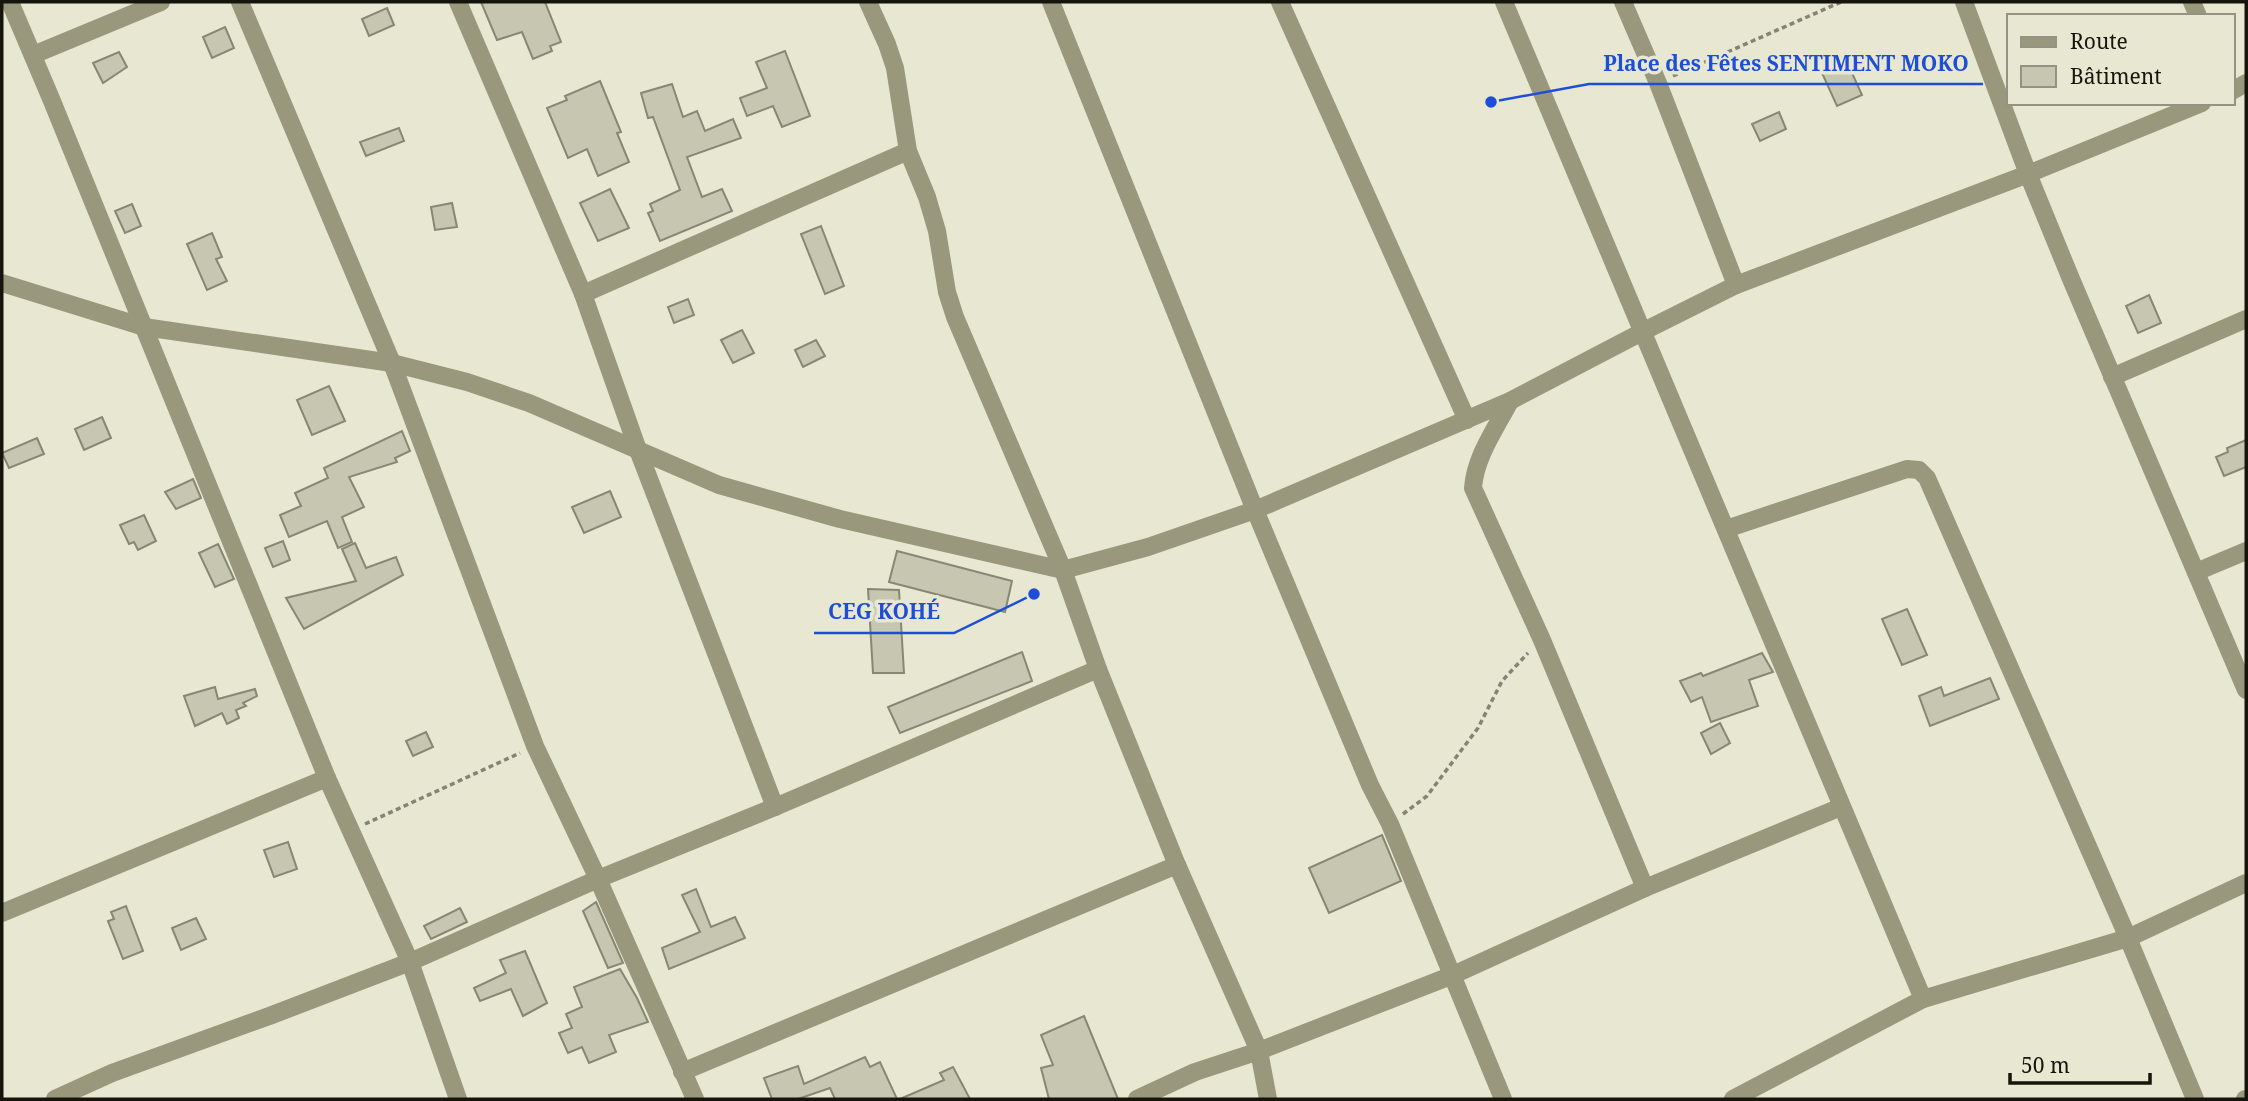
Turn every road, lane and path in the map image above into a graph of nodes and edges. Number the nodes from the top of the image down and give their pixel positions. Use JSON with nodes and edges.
{"nodes":[{"id":1,"x":10,"y":2,"type":"edge"},
{"id":2,"x":161,"y":2,"type":"edge"},
{"id":3,"x":240,"y":2,"type":"edge"},
{"id":4,"x":458,"y":2,"type":"edge"},
{"id":5,"x":867,"y":2,"type":"edge"},
{"id":6,"x":1051,"y":2,"type":"edge"},
{"id":7,"x":1504,"y":2,"type":"edge"},
{"id":8,"x":1623,"y":2,"type":"edge"},
{"id":9,"x":1841,"y":2,"type":"edge"},
{"id":10,"x":1964,"y":2,"type":"edge"},
{"id":11,"x":1287,"y":4,"type":"edge"},
{"id":12,"x":33,"y":55,"type":"junction"},
{"id":13,"x":1658,"y":83,"type":"junction"},
{"id":14,"x":2197,"y":105,"type":"edge"},
{"id":15,"x":908,"y":151,"type":"junction"},
{"id":16,"x":2028,"y":174,"type":"junction"},
{"id":17,"x":2,"y":283,"type":"edge"},
{"id":18,"x":1736,"y":285,"type":"junction"},
{"id":19,"x":583,"y":294,"type":"junction"},
{"id":20,"x":2246,"y":319,"type":"edge"},
{"id":21,"x":144,"y":327,"type":"junction"},
{"id":22,"x":1644,"y":331,"type":"junction"},
{"id":23,"x":392,"y":363,"type":"junction"},
{"id":24,"x":2112,"y":377,"type":"junction"},
{"id":25,"x":1510,"y":401,"type":"junction"},
{"id":26,"x":1467,"y":420,"type":"junction"},
{"id":27,"x":638,"y":450,"type":"junction"},
{"id":28,"x":1255,"y":510,"type":"junction"},
{"id":29,"x":1726,"y":529,"type":"junction"},
{"id":30,"x":2246,"y":551,"type":"edge"},
{"id":31,"x":1063,"y":570,"type":"junction"},
{"id":32,"x":2196,"y":572,"type":"junction"},
{"id":33,"x":1542,"y":640,"type":"junction"},
{"id":34,"x":1098,"y":669,"type":"junction"},
{"id":35,"x":2246,"y":690,"type":"edge"},
{"id":36,"x":535,"y":746,"type":"junction"},
{"id":37,"x":327,"y":778,"type":"junction"},
{"id":38,"x":775,"y":807,"type":"junction"},
{"id":39,"x":1842,"y":807,"type":"junction"},
{"id":40,"x":1390,"y":824,"type":"junction"},
{"id":41,"x":350,"y":831,"type":"junction"},
{"id":42,"x":1177,"y":864,"type":"junction"},
{"id":43,"x":598,"y":880,"type":"junction"},
{"id":44,"x":2246,"y":883,"type":"edge"},
{"id":45,"x":1645,"y":888,"type":"junction"},
{"id":46,"x":2,"y":913,"type":"edge"},
{"id":47,"x":2128,"y":938,"type":"junction"},
{"id":48,"x":410,"y":962,"type":"junction"},
{"id":49,"x":1454,"y":975,"type":"junction"},
{"id":50,"x":1923,"y":999,"type":"junction"},
{"id":51,"x":1259,"y":1052,"type":"junction"},
{"id":52,"x":682,"y":1072,"type":"junction"},
{"id":53,"x":55,"y":1099,"type":"edge"},
{"id":54,"x":458,"y":1099,"type":"edge"},
{"id":55,"x":695,"y":1099,"type":"edge"},
{"id":56,"x":1137,"y":1099,"type":"edge"},
{"id":57,"x":1268,"y":1099,"type":"edge"},
{"id":58,"x":1503,"y":1099,"type":"edge"},
{"id":59,"x":1733,"y":1099,"type":"edge"},
{"id":60,"x":2195,"y":1099,"type":"edge"}],
"edges":[{"from":1,"to":12,"type":"street"},
{"from":2,"to":12,"type":"street"},
{"from":3,"to":23,"type":"street"},
{"from":4,"to":19,"type":"street"},
{"from":5,"to":15,"type":"street"},
{"from":6,"to":28,"type":"street"},
{"from":7,"to":22,"type":"street"},
{"from":8,"to":13,"type":"street"},
{"from":9,"to":13,"type":"path"},
{"from":10,"to":16,"type":"street"},
{"from":11,"to":26,"type":"street"},
{"from":12,"to":21,"type":"street"},
{"from":13,"to":18,"type":"street"},
{"from":14,"to":16,"type":"street"},
{"from":15,"to":19,"type":"street"},
{"from":15,"to":31,"type":"street"},
{"from":16,"to":18,"type":"street"},
{"from":16,"to":24,"type":"street"},
{"from":17,"to":21,"type":"street"},
{"from":18,"to":22,"type":"street"},
{"from":19,"to":27,"type":"street"},
{"from":20,"to":24,"type":"street"},
{"from":21,"to":23,"type":"street"},
{"from":21,"to":37,"type":"street"},
{"from":22,"to":25,"type":"street"},
{"from":22,"to":29,"type":"street"},
{"from":23,"to":27,"type":"street"},
{"from":23,"to":36,"type":"street"},
{"from":24,"to":32,"type":"street"},
{"from":25,"to":26,"type":"street"},
{"from":25,"to":33,"type":"street"},
{"from":26,"to":28,"type":"street"},
{"from":27,"to":31,"type":"street"},
{"from":27,"to":38,"type":"street"},
{"from":28,"to":31,"type":"street"},
{"from":28,"to":40,"type":"street"},
{"from":29,"to":39,"type":"street"},
{"from":29,"to":47,"type":"street"},
{"from":30,"to":32,"type":"street"},
{"from":31,"to":34,"type":"street"},
{"from":32,"to":35,"type":"street"},
{"from":33,"to":40,"type":"path"},
{"from":33,"to":45,"type":"street"},
{"from":34,"to":38,"type":"street"},
{"from":34,"to":42,"type":"street"},
{"from":36,"to":41,"type":"path"},
{"from":36,"to":43,"type":"street"},
{"from":37,"to":41,"type":"street"},
{"from":37,"to":46,"type":"street"},
{"from":38,"to":43,"type":"street"},
{"from":39,"to":45,"type":"street"},
{"from":39,"to":50,"type":"street"},
{"from":40,"to":49,"type":"street"},
{"from":41,"to":48,"type":"street"},
{"from":42,"to":51,"type":"street"},
{"from":42,"to":52,"type":"street"},
{"from":43,"to":48,"type":"street"},
{"from":43,"to":52,"type":"street"},
{"from":44,"to":47,"type":"street"},
{"from":45,"to":49,"type":"street"},
{"from":47,"to":50,"type":"street"},
{"from":47,"to":60,"type":"street"},
{"from":48,"to":53,"type":"street"},
{"from":48,"to":54,"type":"street"},
{"from":49,"to":51,"type":"street"},
{"from":49,"to":58,"type":"street"},
{"from":50,"to":59,"type":"street"},
{"from":51,"to":56,"type":"street"},
{"from":51,"to":57,"type":"street"},
{"from":52,"to":55,"type":"street"}]}
